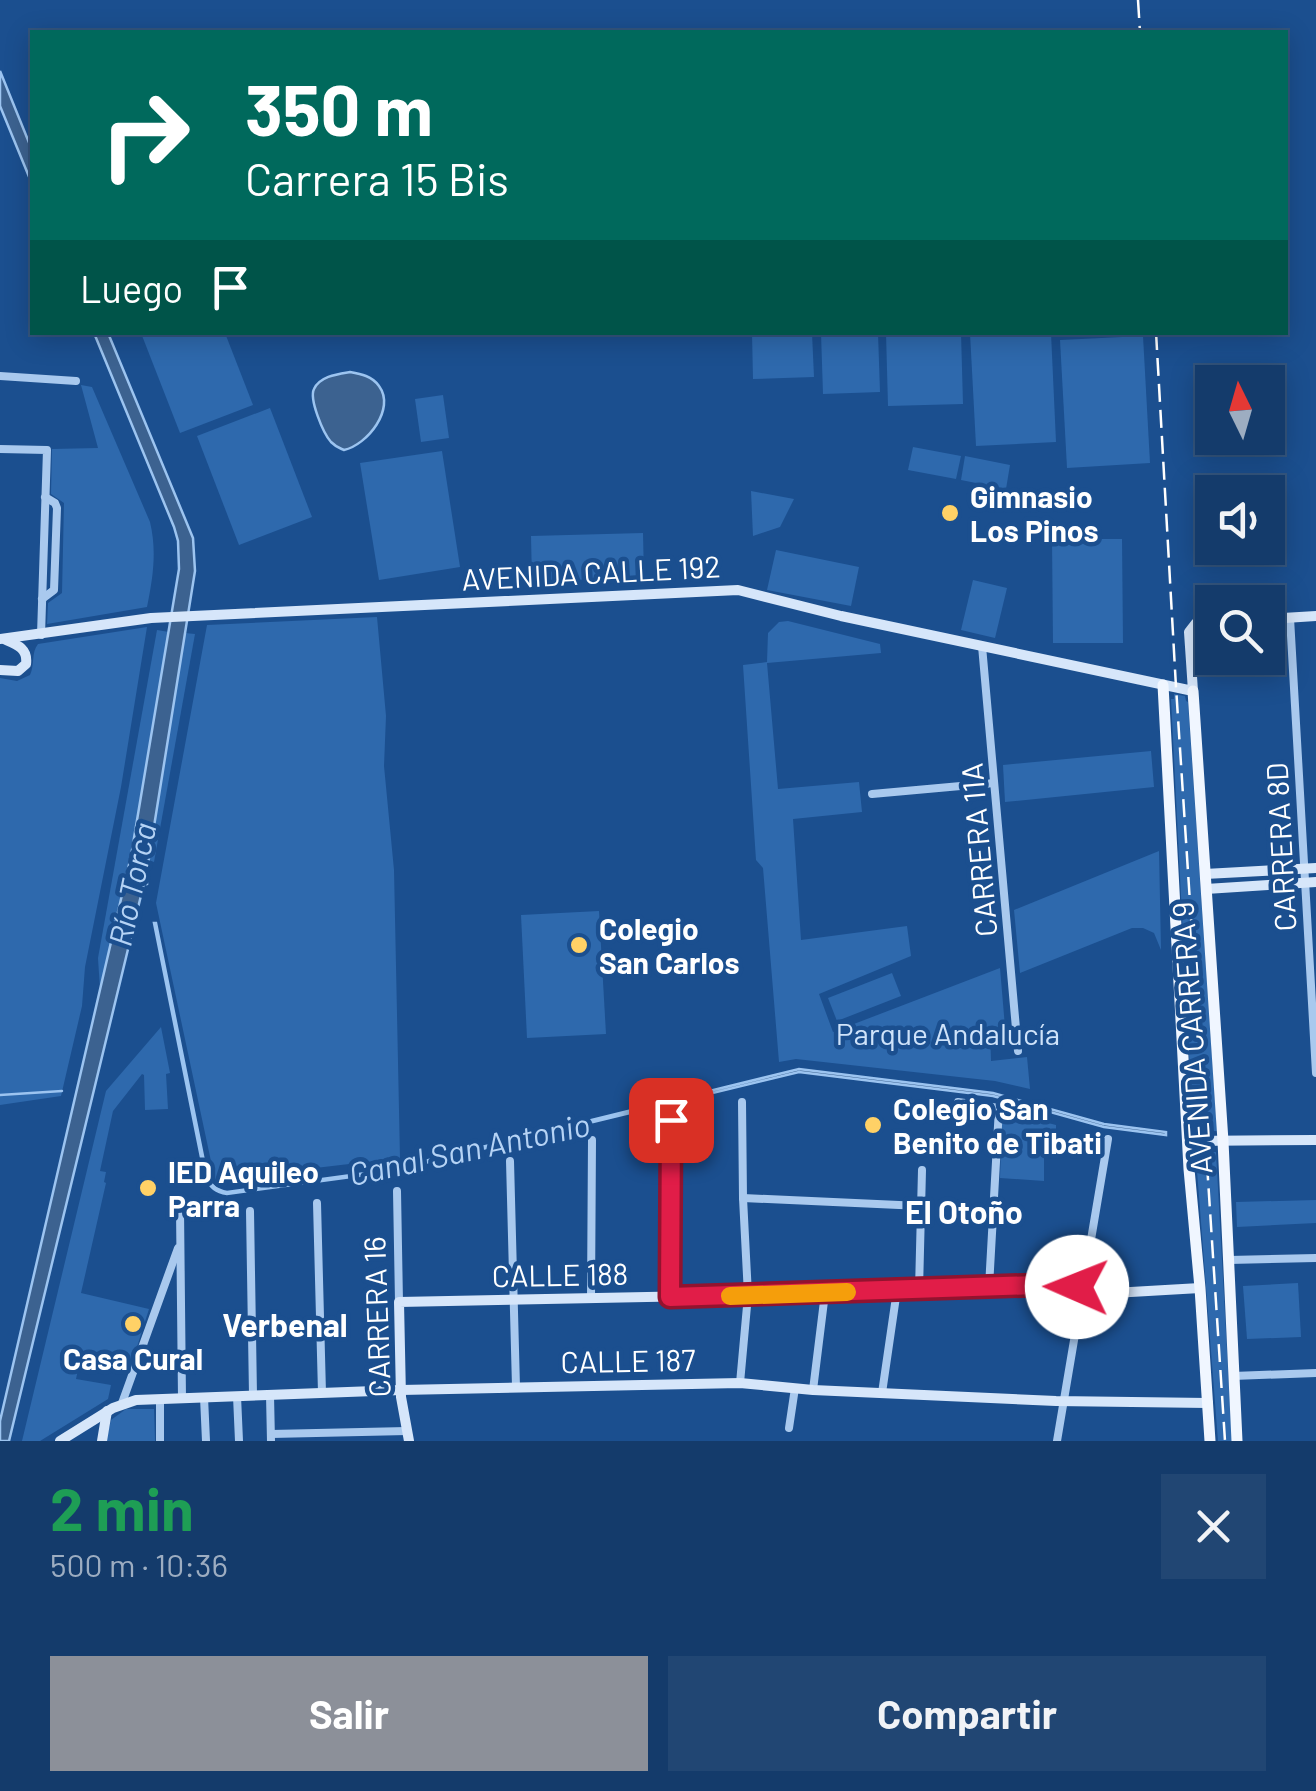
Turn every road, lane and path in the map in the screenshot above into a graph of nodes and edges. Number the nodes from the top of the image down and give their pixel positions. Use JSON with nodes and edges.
{"nodes":[{"id":1,"x":0,"y":376,"type":"edge"},
{"id":2,"x":76,"y":381,"type":"dead end"},
{"id":3,"x":0,"y":448,"type":"edge"},
{"id":4,"x":1316,"y":616,"type":"edge"},
{"id":5,"x":1285,"y":618,"type":"edge"},
{"id":6,"x":1290,"y":618,"type":"junction"},
{"id":7,"x":1195,"y":624,"type":"edge"},
{"id":8,"x":41,"y":635,"type":"junction"},
{"id":9,"x":1,"y":643,"type":"edge"},
{"id":10,"x":20,"y":646,"type":"junction"},
{"id":11,"x":982,"y":646,"type":"junction"},
{"id":12,"x":0,"y":670,"type":"edge"},
{"id":13,"x":1163,"y":684,"type":"junction"},
{"id":14,"x":1193,"y":691,"type":"junction"},
{"id":15,"x":994,"y":783,"type":"junction"},
{"id":16,"x":872,"y":794,"type":"dead end"},
{"id":17,"x":1310,"y":868,"type":"edge"},
{"id":18,"x":1205,"y":874,"type":"junction"},
{"id":19,"x":1310,"y":883,"type":"edge"},
{"id":20,"x":1206,"y":889,"type":"junction"},
{"id":21,"x":1018,"y":1050,"type":"dead end"},
{"id":22,"x":1316,"y":1074,"type":"edge"},
{"id":23,"x":742,"y":1102,"type":"dead end"},
{"id":24,"x":958,"y":1102,"type":"dead end"},
{"id":25,"x":671,"y":1120,"type":"dead end"},
{"id":26,"x":1108,"y":1139,"type":"dead end"},
{"id":27,"x":592,"y":1140,"type":"dead end"},
{"id":28,"x":1316,"y":1140,"type":"edge"},
{"id":29,"x":1188,"y":1141,"type":"junction"},
{"id":30,"x":1223,"y":1141,"type":"junction"},
{"id":31,"x":510,"y":1161,"type":"dead end"},
{"id":32,"x":922,"y":1170,"type":"dead end"},
{"id":33,"x":397,"y":1191,"type":"dead end"},
{"id":34,"x":743,"y":1198,"type":"junction"},
{"id":35,"x":318,"y":1203,"type":"dead end"},
{"id":36,"x":921,"y":1206,"type":"junction"},
{"id":37,"x":180,"y":1209,"type":"dead end"},
{"id":38,"x":250,"y":1211,"type":"dead end"},
{"id":39,"x":181,"y":1241,"type":"junction"},
{"id":40,"x":1316,"y":1258,"type":"edge"},
{"id":41,"x":1229,"y":1260,"type":"junction"},
{"id":42,"x":990,"y":1287,"type":"junction"},
{"id":43,"x":1200,"y":1288,"type":"junction"},
{"id":44,"x":898,"y":1290,"type":"junction"},
{"id":45,"x":918,"y":1290,"type":"junction"},
{"id":46,"x":1082,"y":1290,"type":"junction"},
{"id":47,"x":825,"y":1293,"type":"junction"},
{"id":48,"x":748,"y":1296,"type":"junction"},
{"id":49,"x":670,"y":1297,"type":"junction"},
{"id":50,"x":590,"y":1298,"type":"junction"},
{"id":51,"x":514,"y":1300,"type":"junction"},
{"id":52,"x":400,"y":1302,"type":"junction"},
{"id":53,"x":1316,"y":1373,"type":"edge"},
{"id":54,"x":1233,"y":1376,"type":"junction"},
{"id":55,"x":740,"y":1382,"type":"junction"},
{"id":56,"x":516,"y":1388,"type":"junction"},
{"id":57,"x":795,"y":1388,"type":"junction"},
{"id":58,"x":401,"y":1390,"type":"junction"},
{"id":59,"x":813,"y":1390,"type":"junction"},
{"id":60,"x":322,"y":1393,"type":"junction"},
{"id":61,"x":882,"y":1393,"type":"junction"},
{"id":62,"x":270,"y":1395,"type":"junction"},
{"id":63,"x":237,"y":1396,"type":"junction"},
{"id":64,"x":253,"y":1396,"type":"junction"},
{"id":65,"x":204,"y":1397,"type":"junction"},
{"id":66,"x":182,"y":1398,"type":"junction"},
{"id":67,"x":160,"y":1399,"type":"junction"},
{"id":68,"x":1062,"y":1402,"type":"junction"},
{"id":69,"x":122,"y":1403,"type":"junction"},
{"id":70,"x":1208,"y":1403,"type":"junction"},
{"id":71,"x":107,"y":1411,"type":"junction"},
{"id":72,"x":89,"y":1422,"type":"junction"},
{"id":73,"x":789,"y":1428,"type":"dead end"},
{"id":74,"x":408,"y":1436,"type":"edge"},
{"id":75,"x":271,"y":1437,"type":"edge"},
{"id":76,"x":102,"y":1438,"type":"edge"},
{"id":77,"x":60,"y":1441,"type":"edge"},
{"id":78,"x":160,"y":1441,"type":"edge"},
{"id":79,"x":206,"y":1441,"type":"edge"},
{"id":80,"x":239,"y":1441,"type":"edge"},
{"id":81,"x":1057,"y":1441,"type":"edge"},
{"id":82,"x":1210,"y":1441,"type":"edge"},
{"id":83,"x":1236,"y":1441,"type":"edge"}],
"edges":[{"from":1,"to":2,"type":"street"},
{"from":3,"to":8,"type":"street"},
{"from":4,"to":6,"type":"street"},
{"from":5,"to":6,"type":"street"},
{"from":6,"to":17,"type":"street","name":"CARRERA 8D"},
{"from":7,"to":14,"type":"street","name":"AVENIDA CARRERA 9"},
{"from":8,"to":9,"type":"street","name":"AVENIDA CALLE 192"},
{"from":8,"to":10,"type":"street","name":"AVENIDA CALLE 192"},
{"from":8,"to":11,"type":"street","name":"AVENIDA CALLE 192"},
{"from":9,"to":10,"type":"street","name":"AVENIDA CALLE 192"},
{"from":10,"to":12,"type":"street"},
{"from":11,"to":13,"type":"street","name":"AVENIDA CALLE 192"},
{"from":11,"to":15,"type":"street","name":"CARRERA 11A"},
{"from":13,"to":14,"type":"street","name":"AVENIDA CALLE 192"},
{"from":13,"to":29,"type":"main road","name":"AVENIDA CARRERA 9"},
{"from":14,"to":18,"type":"main road","name":"AVENIDA CARRERA 9"},
{"from":15,"to":16,"type":"street"},
{"from":15,"to":21,"type":"street","name":"CARRERA 11A"},
{"from":17,"to":18,"type":"street"},
{"from":17,"to":19,"type":"street","name":"CARRERA 8D"},
{"from":18,"to":20,"type":"main road","name":"AVENIDA CARRERA 9"},
{"from":19,"to":20,"type":"street"},
{"from":19,"to":22,"type":"street","name":"CARRERA 8D"},
{"from":20,"to":30,"type":"main road","name":"AVENIDA CARRERA 9"},
{"from":23,"to":34,"type":"street"},
{"from":24,"to":42,"type":"street"},
{"from":25,"to":49,"type":"street"},
{"from":26,"to":46,"type":"street"},
{"from":27,"to":50,"type":"street"},
{"from":28,"to":30,"type":"street"},
{"from":29,"to":30,"type":"street"},
{"from":29,"to":43,"type":"main road","name":"AVENIDA CARRERA 9"},
{"from":30,"to":41,"type":"main road","name":"AVENIDA CARRERA 9"},
{"from":31,"to":51,"type":"street"},
{"from":32,"to":36,"type":"street"},
{"from":33,"to":52,"type":"street","name":"CARRERA 16"},
{"from":34,"to":36,"type":"street"},
{"from":34,"to":48,"type":"street"},
{"from":35,"to":60,"type":"street"},
{"from":36,"to":45,"type":"street"},
{"from":37,"to":39,"type":"street"},
{"from":38,"to":64,"type":"street"},
{"from":39,"to":66,"type":"street"},
{"from":39,"to":69,"type":"street"},
{"from":40,"to":41,"type":"street"},
{"from":41,"to":54,"type":"main road","name":"AVENIDA CARRERA 9"},
{"from":42,"to":45,"type":"street","name":"CALLE 188"},
{"from":42,"to":46,"type":"street","name":"CALLE 188"},
{"from":43,"to":46,"type":"street","name":"CALLE 188"},
{"from":43,"to":70,"type":"main road","name":"AVENIDA CARRERA 9"},
{"from":44,"to":45,"type":"street","name":"CALLE 188"},
{"from":44,"to":47,"type":"street","name":"CALLE 188"},
{"from":44,"to":61,"type":"street"},
{"from":46,"to":68,"type":"street"},
{"from":47,"to":48,"type":"street","name":"CALLE 188"},
{"from":47,"to":59,"type":"street"},
{"from":48,"to":49,"type":"street","name":"CALLE 188"},
{"from":48,"to":55,"type":"street"},
{"from":49,"to":50,"type":"street","name":"CALLE 188"},
{"from":50,"to":51,"type":"street","name":"CALLE 188"},
{"from":51,"to":52,"type":"street","name":"CALLE 188"},
{"from":51,"to":56,"type":"street"},
{"from":52,"to":58,"type":"street","name":"CARRERA 16"},
{"from":53,"to":54,"type":"street"},
{"from":54,"to":83,"type":"main road","name":"AVENIDA CARRERA 9"},
{"from":55,"to":56,"type":"street","name":"CALLE 187"},
{"from":55,"to":57,"type":"street","name":"CALLE 187"},
{"from":56,"to":58,"type":"street","name":"CALLE 187"},
{"from":57,"to":59,"type":"street","name":"CALLE 187"},
{"from":57,"to":73,"type":"street"},
{"from":58,"to":60,"type":"street","name":"CALLE 187"},
{"from":58,"to":74,"type":"street","name":"CARRERA 16"},
{"from":59,"to":61,"type":"street","name":"CALLE 187"},
{"from":60,"to":62,"type":"street","name":"CALLE 187"},
{"from":61,"to":68,"type":"street","name":"CALLE 187"},
{"from":62,"to":64,"type":"street","name":"CALLE 187"},
{"from":62,"to":75,"type":"street"},
{"from":63,"to":64,"type":"street","name":"CALLE 187"},
{"from":63,"to":65,"type":"street","name":"CALLE 187"},
{"from":63,"to":80,"type":"street"},
{"from":65,"to":66,"type":"street","name":"CALLE 187"},
{"from":65,"to":79,"type":"street"},
{"from":66,"to":67,"type":"street","name":"CALLE 187"},
{"from":67,"to":69,"type":"street","name":"CALLE 187"},
{"from":67,"to":78,"type":"street"},
{"from":68,"to":70,"type":"street","name":"CALLE 187"},
{"from":68,"to":81,"type":"street"},
{"from":69,"to":71,"type":"street","name":"CALLE 187"},
{"from":70,"to":82,"type":"main road","name":"AVENIDA CARRERA 9"},
{"from":71,"to":72,"type":"street","name":"CALLE 187"},
{"from":71,"to":76,"type":"street"},
{"from":72,"to":76,"type":"street"},
{"from":72,"to":77,"type":"street","name":"CALLE 187"},
{"from":74,"to":75,"type":"street"}]}
